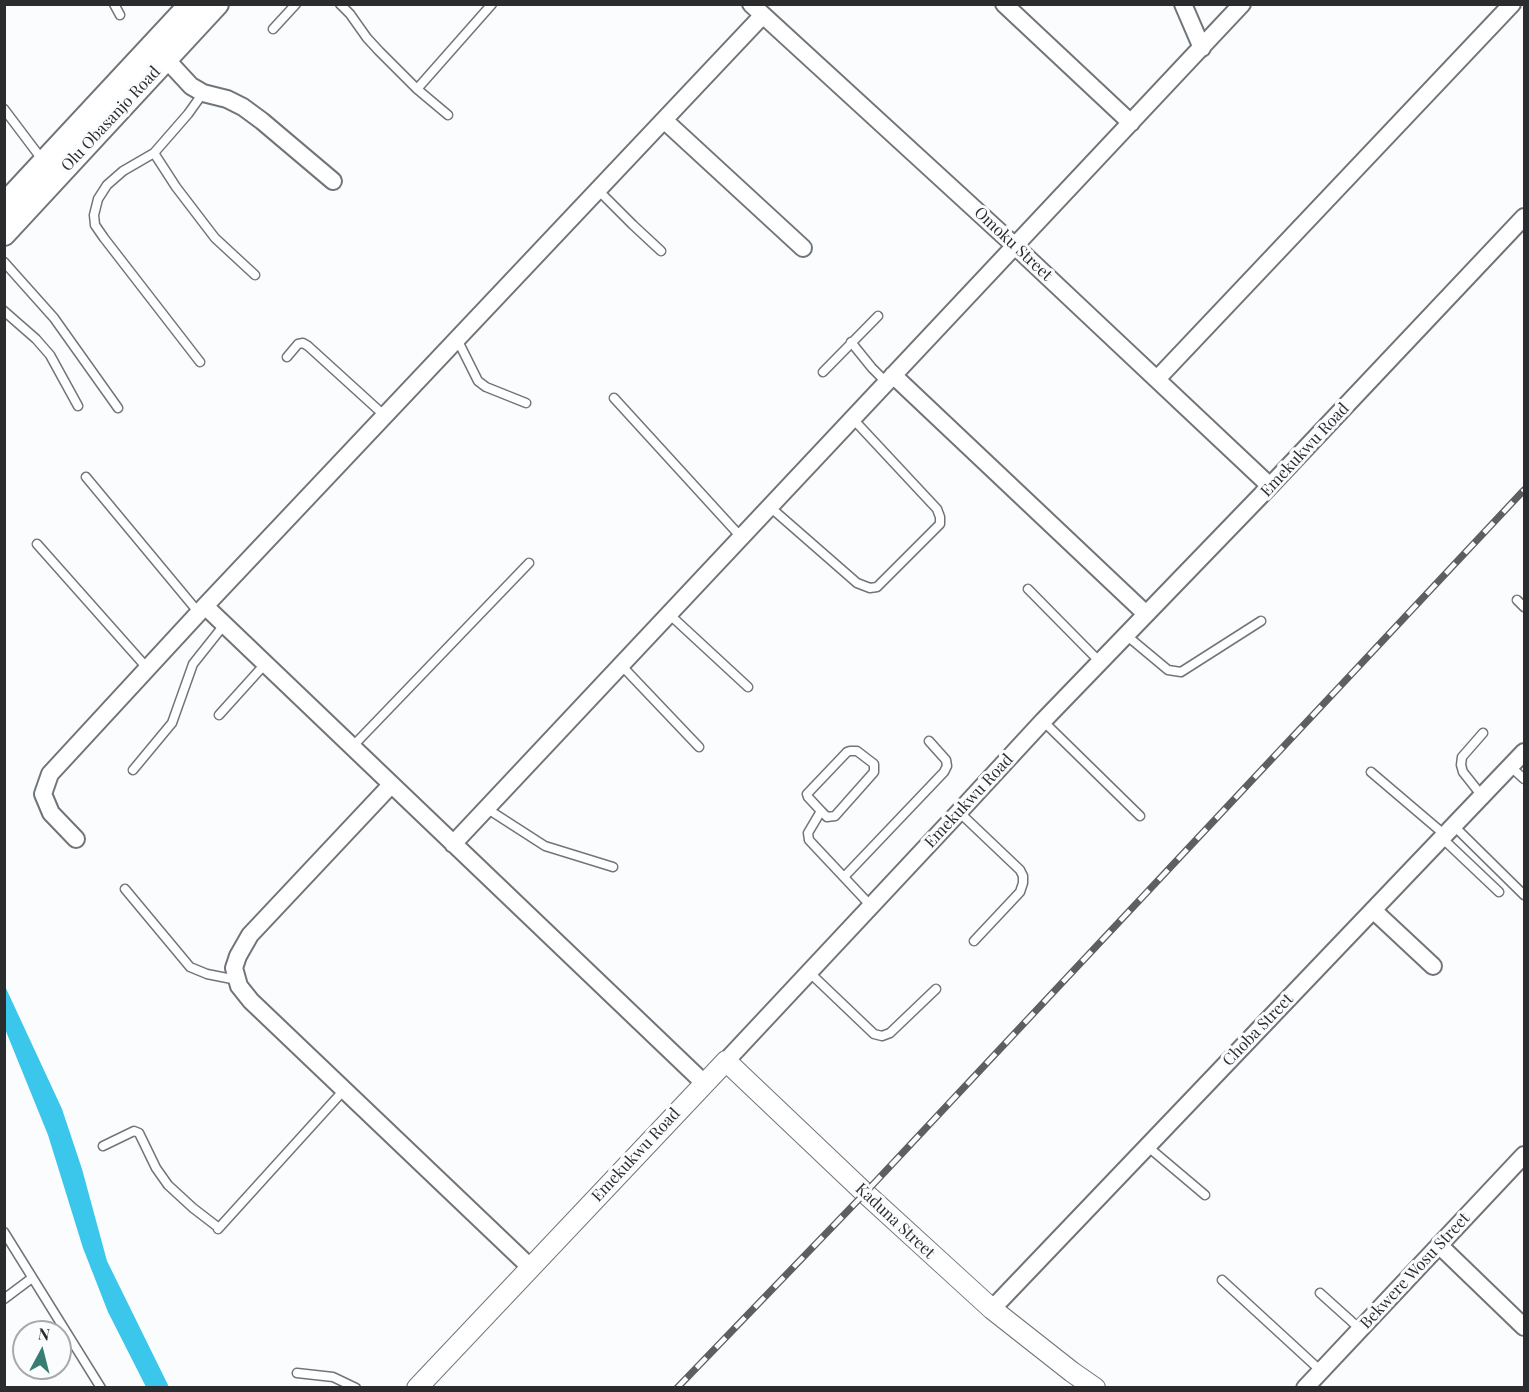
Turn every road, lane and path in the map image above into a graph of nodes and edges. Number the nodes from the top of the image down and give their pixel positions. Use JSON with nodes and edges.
{"nodes":[{"id":1,"x":114,"y":4,"type":"edge"},
{"id":2,"x":191,"y":4,"type":"edge"},
{"id":3,"x":218,"y":4,"type":"edge"},
{"id":4,"x":296,"y":4,"type":"edge"},
{"id":5,"x":340,"y":4,"type":"edge"},
{"id":6,"x":492,"y":4,"type":"edge"},
{"id":7,"x":1004,"y":4,"type":"edge"},
{"id":8,"x":1183,"y":4,"type":"edge"},
{"id":9,"x":1242,"y":4,"type":"edge"},
{"id":10,"x":1512,"y":4,"type":"edge"},
{"id":11,"x":757,"y":10,"type":"edge"},
{"id":12,"x":120,"y":15,"type":"dead end"},
{"id":13,"x":273,"y":29,"type":"dead end"},
{"id":14,"x":1202,"y":48,"type":"junction"},
{"id":15,"x":166,"y":59,"type":"junction"},
{"id":16,"x":417,"y":89,"type":"junction"},
{"id":17,"x":203,"y":93,"type":"junction"},
{"id":18,"x":4,"y":109,"type":"edge"},
{"id":19,"x":448,"y":115,"type":"dead end"},
{"id":20,"x":664,"y":120,"type":"junction"},
{"id":21,"x":1131,"y":123,"type":"junction"},
{"id":22,"x":154,"y":153,"type":"junction"},
{"id":23,"x":44,"y":162,"type":"junction"},
{"id":24,"x":333,"y":181,"type":"dead end"},
{"id":25,"x":598,"y":190,"type":"junction"},
{"id":26,"x":4,"y":205,"type":"edge"},
{"id":27,"x":1524,"y":217,"type":"edge"},
{"id":28,"x":4,"y":234,"type":"edge"},
{"id":29,"x":1015,"y":246,"type":"junction"},
{"id":30,"x":803,"y":248,"type":"dead end"},
{"id":31,"x":661,"y":251,"type":"dead end"},
{"id":32,"x":4,"y":261,"type":"edge"},
{"id":33,"x":255,"y":275,"type":"dead end"},
{"id":34,"x":4,"y":311,"type":"edge"},
{"id":35,"x":878,"y":316,"type":"dead end"},
{"id":36,"x":457,"y":339,"type":"junction"},
{"id":37,"x":851,"y":342,"type":"junction"},
{"id":38,"x":286,"y":357,"type":"dead end"},
{"id":39,"x":200,"y":362,"type":"dead end"},
{"id":40,"x":823,"y":372,"type":"dead end"},
{"id":41,"x":890,"y":379,"type":"junction"},
{"id":42,"x":1157,"y":379,"type":"junction"},
{"id":43,"x":615,"y":398,"type":"dead end"},
{"id":44,"x":526,"y":403,"type":"dead end"},
{"id":45,"x":78,"y":406,"type":"dead end"},
{"id":46,"x":118,"y":408,"type":"dead end"},
{"id":47,"x":385,"y":416,"type":"junction"},
{"id":48,"x":853,"y":419,"type":"junction"},
{"id":49,"x":86,"y":477,"type":"dead end"},
{"id":50,"x":1270,"y":486,"type":"junction"},
{"id":51,"x":770,"y":507,"type":"junction"},
{"id":52,"x":741,"y":537,"type":"junction"},
{"id":53,"x":37,"y":544,"type":"dead end"},
{"id":54,"x":529,"y":563,"type":"dead end"},
{"id":55,"x":1028,"y":589,"type":"dead end"},
{"id":56,"x":1517,"y":600,"type":"dead end"},
{"id":57,"x":1524,"y":607,"type":"edge"},
{"id":58,"x":202,"y":610,"type":"junction"},
{"id":59,"x":669,"y":614,"type":"junction"},
{"id":60,"x":1146,"y":614,"type":"junction"},
{"id":61,"x":1261,"y":621,"type":"dead end"},
{"id":62,"x":224,"y":625,"type":"junction"},
{"id":63,"x":1126,"y":635,"type":"junction"},
{"id":64,"x":1100,"y":663,"type":"junction"},
{"id":65,"x":266,"y":664,"type":"junction"},
{"id":66,"x":621,"y":665,"type":"junction"},
{"id":67,"x":148,"y":669,"type":"junction"},
{"id":68,"x":748,"y":687,"type":"dead end"},
{"id":69,"x":219,"y":715,"type":"dead end"},
{"id":70,"x":1042,"y":721,"type":"junction"},
{"id":71,"x":1484,"y":733,"type":"dead end"},
{"id":72,"x":929,"y":741,"type":"dead end"},
{"id":73,"x":352,"y":747,"type":"junction"},
{"id":74,"x":699,"y":747,"type":"dead end"},
{"id":75,"x":1524,"y":752,"type":"edge"},
{"id":76,"x":1510,"y":766,"type":"junction"},
{"id":77,"x":133,"y":770,"type":"dead end"},
{"id":78,"x":1371,"y":772,"type":"dead end"},
{"id":79,"x":1524,"y":779,"type":"edge"},
{"id":80,"x":392,"y":785,"type":"junction"},
{"id":81,"x":1482,"y":796,"type":"junction"},
{"id":82,"x":486,"y":808,"type":"junction"},
{"id":83,"x":821,"y":811,"type":"junction"},
{"id":84,"x":959,"y":812,"type":"junction"},
{"id":85,"x":1140,"y":816,"type":"dead end"},
{"id":86,"x":1447,"y":833,"type":"junction"},
{"id":87,"x":76,"y":839,"type":"dead end"},
{"id":88,"x":453,"y":844,"type":"junction"},
{"id":89,"x":613,"y":867,"type":"dead end"},
{"id":90,"x":844,"y":877,"type":"junction"},
{"id":91,"x":125,"y":889,"type":"dead end"},
{"id":92,"x":1499,"y":892,"type":"dead end"},
{"id":93,"x":1524,"y":895,"type":"edge"},
{"id":94,"x":871,"y":906,"type":"junction"},
{"id":95,"x":1373,"y":910,"type":"junction"},
{"id":96,"x":974,"y":941,"type":"dead end"},
{"id":97,"x":1433,"y":966,"type":"dead end"},
{"id":98,"x":809,"y":972,"type":"junction"},
{"id":99,"x":237,"y":980,"type":"junction"},
{"id":100,"x":936,"y":989,"type":"dead end"},
{"id":101,"x":726,"y":1061,"type":"junction"},
{"id":102,"x":704,"y":1083,"type":"junction"},
{"id":103,"x":344,"y":1090,"type":"junction"},
{"id":104,"x":103,"y":1146,"type":"dead end"},
{"id":105,"x":1147,"y":1146,"type":"junction"},
{"id":106,"x":1524,"y":1155,"type":"edge"},
{"id":107,"x":1205,"y":1196,"type":"dead end"},
{"id":108,"x":4,"y":1232,"type":"edge"},
{"id":109,"x":1439,"y":1245,"type":"junction"},
{"id":110,"x":530,"y":1267,"type":"junction"},
{"id":111,"x":32,"y":1278,"type":"junction"},
{"id":112,"x":1222,"y":1280,"type":"dead end"},
{"id":113,"x":1320,"y":1293,"type":"dead end"},
{"id":114,"x":4,"y":1299,"type":"edge"},
{"id":115,"x":992,"y":1309,"type":"junction"},
{"id":116,"x":1524,"y":1327,"type":"edge"},
{"id":117,"x":1360,"y":1329,"type":"junction"},
{"id":118,"x":1321,"y":1371,"type":"junction"},
{"id":119,"x":297,"y":1373,"type":"dead end"},
{"id":120,"x":1077,"y":1380,"type":"edge"},
{"id":121,"x":98,"y":1386,"type":"edge"},
{"id":122,"x":356,"y":1388,"type":"edge"},
{"id":123,"x":417,"y":1388,"type":"edge"},
{"id":124,"x":1095,"y":1388,"type":"edge"},
{"id":125,"x":1305,"y":1388,"type":"edge"}],
"edges":[{"from":1,"to":12,"type":"lane"},
{"from":2,"to":23,"type":"main road","name":"Olu Obasanjo Road"},
{"from":3,"to":15,"type":"main road","name":"Olu Obasanjo Road"},
{"from":4,"to":13,"type":"lane"},
{"from":5,"to":16,"type":"lane"},
{"from":6,"to":16,"type":"lane"},
{"from":7,"to":21,"type":"street"},
{"from":8,"to":14,"type":"street"},
{"from":9,"to":14,"type":"street"},
{"from":10,"to":42,"type":"street"},
{"from":11,"to":20,"type":"street"},
{"from":11,"to":29,"type":"street","name":"Omoku Street"},
{"from":14,"to":21,"type":"street"},
{"from":15,"to":17,"type":"street"},
{"from":15,"to":28,"type":"main road","name":"Olu Obasanjo Road"},
{"from":16,"to":19,"type":"lane"},
{"from":17,"to":22,"type":"lane"},
{"from":17,"to":24,"type":"street"},
{"from":18,"to":23,"type":"lane"},
{"from":20,"to":25,"type":"street"},
{"from":20,"to":30,"type":"street"},
{"from":21,"to":29,"type":"street"},
{"from":22,"to":33,"type":"lane"},
{"from":22,"to":39,"type":"lane"},
{"from":23,"to":26,"type":"main road","name":"Olu Obasanjo Road"},
{"from":25,"to":31,"type":"lane"},
{"from":25,"to":36,"type":"street"},
{"from":27,"to":50,"type":"street","name":"Emekukwu Road"},
{"from":29,"to":41,"type":"street"},
{"from":29,"to":42,"type":"street","name":"Omoku Street"},
{"from":32,"to":46,"type":"lane"},
{"from":34,"to":45,"type":"lane"},
{"from":35,"to":37,"type":"lane"},
{"from":36,"to":44,"type":"lane"},
{"from":36,"to":47,"type":"street"},
{"from":37,"to":40,"type":"lane"},
{"from":37,"to":41,"type":"lane"},
{"from":38,"to":47,"type":"lane"},
{"from":41,"to":48,"type":"street"},
{"from":41,"to":60,"type":"street"},
{"from":42,"to":50,"type":"street","name":"Omoku Street"},
{"from":43,"to":52,"type":"lane"},
{"from":47,"to":58,"type":"street"},
{"from":48,"to":51,"type":"street"},
{"from":48,"to":51,"type":"lane"},
{"from":49,"to":58,"type":"lane"},
{"from":50,"to":60,"type":"street","name":"Emekukwu Road"},
{"from":51,"to":52,"type":"street"},
{"from":52,"to":59,"type":"street"},
{"from":53,"to":67,"type":"lane"},
{"from":54,"to":73,"type":"lane"},
{"from":55,"to":64,"type":"lane"},
{"from":56,"to":57,"type":"lane"},
{"from":58,"to":62,"type":"street"},
{"from":58,"to":67,"type":"street"},
{"from":59,"to":66,"type":"street"},
{"from":59,"to":68,"type":"lane"},
{"from":60,"to":63,"type":"street","name":"Emekukwu Road"},
{"from":61,"to":63,"type":"lane"},
{"from":62,"to":65,"type":"street"},
{"from":62,"to":77,"type":"lane"},
{"from":63,"to":64,"type":"street","name":"Emekukwu Road"},
{"from":64,"to":70,"type":"street","name":"Emekukwu Road"},
{"from":65,"to":69,"type":"lane"},
{"from":65,"to":73,"type":"street"},
{"from":66,"to":74,"type":"lane"},
{"from":66,"to":82,"type":"street"},
{"from":67,"to":87,"type":"street"},
{"from":70,"to":84,"type":"street","name":"Emekukwu Road"},
{"from":70,"to":85,"type":"lane"},
{"from":71,"to":81,"type":"lane"},
{"from":72,"to":90,"type":"lane"},
{"from":73,"to":80,"type":"street"},
{"from":75,"to":76,"type":"street","name":"Choba Street"},
{"from":76,"to":79,"type":"lane"},
{"from":76,"to":81,"type":"street","name":"Choba Street"},
{"from":78,"to":86,"type":"lane"},
{"from":80,"to":88,"type":"street"},
{"from":80,"to":99,"type":"street"},
{"from":81,"to":86,"type":"street","name":"Choba Street"},
{"from":82,"to":88,"type":"street"},
{"from":82,"to":89,"type":"lane"},
{"from":83,"to":83,"type":"lane"},
{"from":83,"to":90,"type":"lane"},
{"from":84,"to":94,"type":"street","name":"Emekukwu Road"},
{"from":84,"to":96,"type":"lane"},
{"from":86,"to":92,"type":"lane"},
{"from":86,"to":93,"type":"lane"},
{"from":86,"to":95,"type":"street","name":"Choba Street"},
{"from":88,"to":102,"type":"street"},
{"from":90,"to":94,"type":"lane"},
{"from":91,"to":99,"type":"lane"},
{"from":94,"to":98,"type":"street","name":"Emekukwu Road"},
{"from":95,"to":97,"type":"street"},
{"from":95,"to":105,"type":"street","name":"Choba Street"},
{"from":98,"to":100,"type":"lane"},
{"from":98,"to":101,"type":"street","name":"Emekukwu Road"},
{"from":99,"to":103,"type":"street"},
{"from":101,"to":102,"type":"street","name":"Emekukwu Road"},
{"from":101,"to":115,"type":"street","name":"Kaduna Street"},
{"from":102,"to":110,"type":"street","name":"Emekukwu Road"},
{"from":103,"to":104,"type":"lane"},
{"from":103,"to":110,"type":"street"},
{"from":105,"to":107,"type":"lane"},
{"from":105,"to":115,"type":"street","name":"Choba Street"},
{"from":106,"to":109,"type":"street","name":"Bekwere Wosu Street"},
{"from":108,"to":111,"type":"lane"},
{"from":109,"to":116,"type":"street"},
{"from":109,"to":117,"type":"street","name":"Bekwere Wosu Street"},
{"from":110,"to":123,"type":"street","name":"Emekukwu Road"},
{"from":111,"to":114,"type":"lane"},
{"from":111,"to":121,"type":"lane"},
{"from":112,"to":118,"type":"lane"},
{"from":113,"to":117,"type":"lane"},
{"from":115,"to":120,"type":"street","name":"Kaduna Street"},
{"from":117,"to":118,"type":"street","name":"Bekwere Wosu Street"},
{"from":118,"to":125,"type":"street","name":"Bekwere Wosu Street"},
{"from":119,"to":122,"type":"lane"},
{"from":120,"to":124,"type":"street","name":"Kaduna Street"}]}
